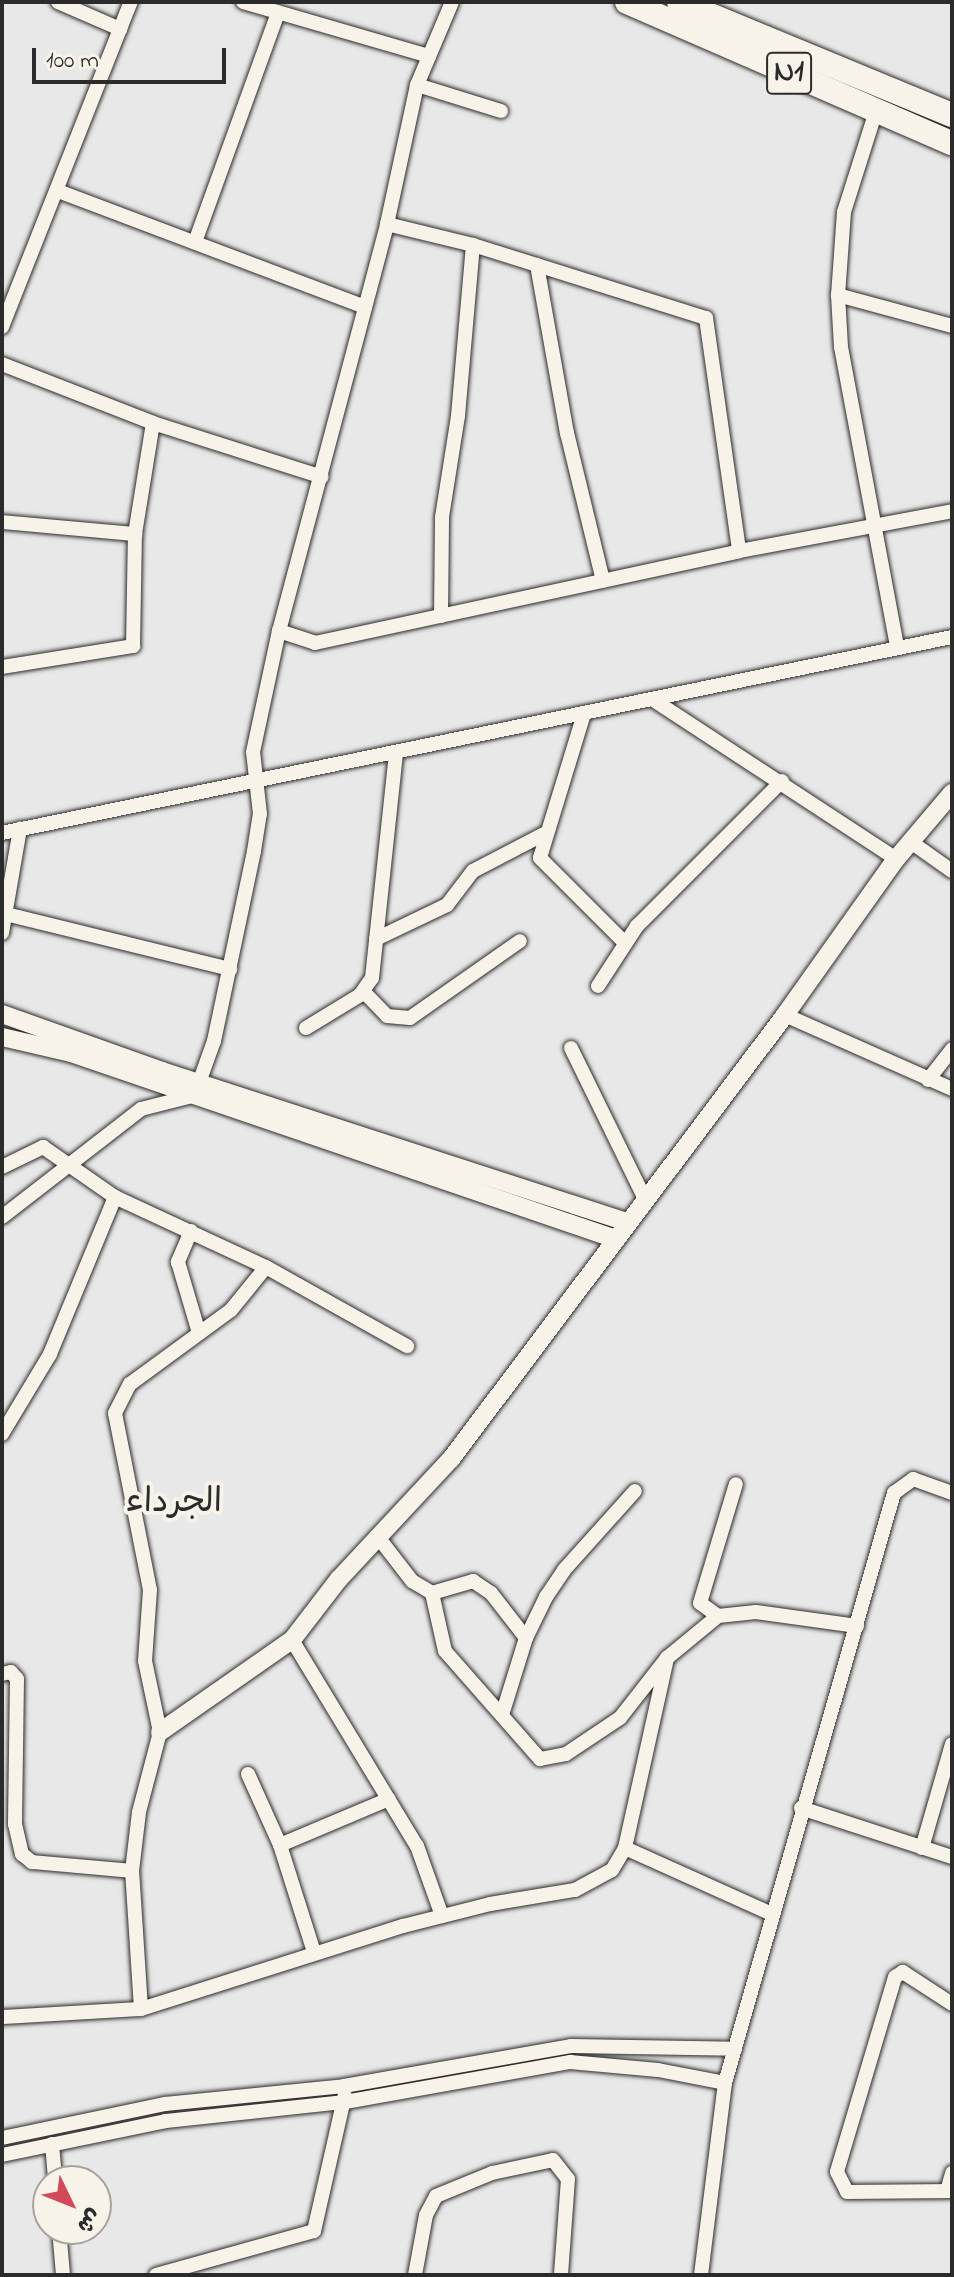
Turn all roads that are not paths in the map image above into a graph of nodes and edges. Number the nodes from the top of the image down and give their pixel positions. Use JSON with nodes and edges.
{"nodes":[{"id":1,"x":58,"y":2,"type":"edge"},
{"id":2,"x":131,"y":2,"type":"edge"},
{"id":3,"x":243,"y":2,"type":"edge"},
{"id":4,"x":452,"y":2,"type":"edge"},
{"id":5,"x":627,"y":2,"type":"edge"},
{"id":6,"x":679,"y":2,"type":"edge"},
{"id":7,"x":277,"y":15,"type":"junction"},
{"id":8,"x":120,"y":29,"type":"junction"},
{"id":9,"x":429,"y":56,"type":"junction"},
{"id":10,"x":417,"y":85,"type":"junction"},
{"id":11,"x":915,"y":99,"type":"junction"},
{"id":12,"x":501,"y":111,"type":"dead end"},
{"id":13,"x":876,"y":111,"type":"junction"},
{"id":14,"x":952,"y":115,"type":"edge"},
{"id":15,"x":905,"y":123,"type":"junction"},
{"id":16,"x":952,"y":143,"type":"edge"},
{"id":17,"x":58,"y":191,"type":"junction"},
{"id":18,"x":387,"y":224,"type":"junction"},
{"id":19,"x":195,"y":242,"type":"junction"},
{"id":20,"x":473,"y":245,"type":"junction"},
{"id":21,"x":537,"y":265,"type":"junction"},
{"id":22,"x":838,"y":295,"type":"junction"},
{"id":23,"x":365,"y":307,"type":"junction"},
{"id":24,"x":952,"y":326,"type":"edge"},
{"id":25,"x":2,"y":327,"type":"edge"},
{"id":26,"x":2,"y":364,"type":"edge"},
{"id":27,"x":153,"y":423,"type":"junction"},
{"id":28,"x":322,"y":477,"type":"junction"},
{"id":29,"x":952,"y":511,"type":"edge"},
{"id":30,"x":2,"y":522,"type":"edge"},
{"id":31,"x":874,"y":525,"type":"junction"},
{"id":32,"x":135,"y":534,"type":"junction"},
{"id":33,"x":739,"y":551,"type":"junction"},
{"id":34,"x":603,"y":581,"type":"junction"},
{"id":35,"x":441,"y":616,"type":"junction"},
{"id":36,"x":279,"y":631,"type":"junction"},
{"id":37,"x":952,"y":637,"type":"edge"},
{"id":38,"x":897,"y":646,"type":"junction"},
{"id":39,"x":2,"y":667,"type":"edge"},
{"id":40,"x":655,"y":701,"type":"junction"},
{"id":41,"x":583,"y":717,"type":"junction"},
{"id":42,"x":396,"y":753,"type":"junction"},
{"id":43,"x":782,"y":781,"type":"junction"},
{"id":44,"x":257,"y":782,"type":"junction"},
{"id":45,"x":952,"y":793,"type":"edge"},
{"id":46,"x":20,"y":829,"type":"junction"},
{"id":47,"x":2,"y":833,"type":"edge"},
{"id":48,"x":544,"y":834,"type":"junction"},
{"id":49,"x":911,"y":842,"type":"junction"},
{"id":50,"x":896,"y":859,"type":"junction"},
{"id":51,"x":952,"y":871,"type":"edge"},
{"id":52,"x":6,"y":914,"type":"junction"},
{"id":53,"x":2,"y":933,"type":"edge"},
{"id":54,"x":376,"y":939,"type":"junction"},
{"id":55,"x":520,"y":941,"type":"dead end"},
{"id":56,"x":624,"y":942,"type":"junction"},
{"id":57,"x":230,"y":969,"type":"junction"},
{"id":58,"x":598,"y":986,"type":"dead end"},
{"id":59,"x":364,"y":992,"type":"junction"},
{"id":60,"x":2,"y":1014,"type":"edge"},
{"id":61,"x":785,"y":1015,"type":"junction"},
{"id":62,"x":306,"y":1028,"type":"dead end"},
{"id":63,"x":2,"y":1037,"type":"edge"},
{"id":64,"x":571,"y":1048,"type":"dead end"},
{"id":65,"x":952,"y":1049,"type":"edge"},
{"id":66,"x":928,"y":1080,"type":"junction"},
{"id":67,"x":196,"y":1088,"type":"junction"},
{"id":68,"x":952,"y":1089,"type":"edge"},
{"id":69,"x":68,"y":1163,"type":"junction"},
{"id":70,"x":2,"y":1167,"type":"edge"},
{"id":71,"x":115,"y":1197,"type":"junction"},
{"id":72,"x":644,"y":1197,"type":"junction"},
{"id":73,"x":2,"y":1217,"type":"edge"},
{"id":74,"x":625,"y":1221,"type":"junction"},
{"id":75,"x":191,"y":1231,"type":"junction"},
{"id":76,"x":613,"y":1238,"type":"junction"},
{"id":77,"x":266,"y":1267,"type":"junction"},
{"id":78,"x":199,"y":1333,"type":"junction"},
{"id":79,"x":407,"y":1346,"type":"dead end"},
{"id":80,"x":2,"y":1434,"type":"edge"},
{"id":81,"x":736,"y":1484,"type":"dead end"},
{"id":82,"x":635,"y":1491,"type":"dead end"},
{"id":83,"x":952,"y":1493,"type":"edge"},
{"id":84,"x":378,"y":1537,"type":"junction"},
{"id":85,"x":432,"y":1593,"type":"junction"},
{"id":86,"x":718,"y":1616,"type":"junction"},
{"id":87,"x":857,"y":1626,"type":"junction"},
{"id":88,"x":526,"y":1638,"type":"junction"},
{"id":89,"x":292,"y":1640,"type":"junction"},
{"id":90,"x":667,"y":1658,"type":"junction"},
{"id":91,"x":2,"y":1674,"type":"edge"},
{"id":92,"x":502,"y":1715,"type":"junction"},
{"id":93,"x":160,"y":1732,"type":"junction"},
{"id":94,"x":952,"y":1744,"type":"edge"},
{"id":95,"x":248,"y":1774,"type":"dead end"},
{"id":96,"x":389,"y":1799,"type":"junction"},
{"id":97,"x":801,"y":1808,"type":"junction"},
{"id":98,"x":280,"y":1845,"type":"junction"},
{"id":99,"x":625,"y":1848,"type":"junction"},
{"id":100,"x":922,"y":1848,"type":"junction"},
{"id":101,"x":952,"y":1857,"type":"edge"},
{"id":102,"x":132,"y":1871,"type":"junction"},
{"id":103,"x":772,"y":1914,"type":"junction"},
{"id":104,"x":442,"y":1916,"type":"junction"},
{"id":105,"x":314,"y":1952,"type":"junction"},
{"id":106,"x":952,"y":2004,"type":"edge"},
{"id":107,"x":141,"y":2009,"type":"junction"},
{"id":108,"x":2,"y":2017,"type":"edge"},
{"id":109,"x":735,"y":2049,"type":"junction"},
{"id":110,"x":725,"y":2083,"type":"junction"},
{"id":111,"x":344,"y":2086,"type":"junction"},
{"id":112,"x":345,"y":2102,"type":"junction"},
{"id":113,"x":2,"y":2138,"type":"edge"},
{"id":114,"x":52,"y":2144,"type":"junction"},
{"id":115,"x":2,"y":2155,"type":"edge"},
{"id":116,"x":54,"y":2165,"type":"edge"},
{"id":117,"x":952,"y":2173,"type":"edge"},
{"id":118,"x":950,"y":2191,"type":"edge"},
{"id":119,"x":60,"y":2245,"type":"edge"},
{"id":120,"x":63,"y":2275,"type":"edge"},
{"id":121,"x":156,"y":2275,"type":"edge"},
{"id":122,"x":415,"y":2275,"type":"edge"},
{"id":123,"x":561,"y":2275,"type":"edge"},
{"id":124,"x":701,"y":2275,"type":"edge"}],
"edges":[{"from":1,"to":8,"type":"street"},
{"from":2,"to":8,"type":"street"},
{"from":3,"to":7,"type":"street"},
{"from":4,"to":9,"type":"street"},
{"from":5,"to":13,"type":"highway","number":"N1"},
{"from":6,"to":11,"type":"highway","number":"N1"},
{"from":7,"to":9,"type":"street"},
{"from":7,"to":19,"type":"street"},
{"from":8,"to":17,"type":"street"},
{"from":9,"to":10,"type":"street"},
{"from":10,"to":12,"type":"street"},
{"from":10,"to":18,"type":"street"},
{"from":11,"to":14,"type":"highway","number":"N1"},
{"from":11,"to":15,"type":"highway"},
{"from":13,"to":15,"type":"highway","number":"N1"},
{"from":13,"to":22,"type":"street"},
{"from":15,"to":16,"type":"highway","number":"N1"},
{"from":17,"to":19,"type":"street"},
{"from":17,"to":25,"type":"street"},
{"from":18,"to":20,"type":"street"},
{"from":18,"to":23,"type":"street"},
{"from":19,"to":23,"type":"street"},
{"from":20,"to":21,"type":"street"},
{"from":20,"to":35,"type":"street"},
{"from":21,"to":33,"type":"street"},
{"from":21,"to":34,"type":"street"},
{"from":22,"to":24,"type":"street"},
{"from":22,"to":31,"type":"street"},
{"from":23,"to":28,"type":"street"},
{"from":26,"to":27,"type":"street"},
{"from":27,"to":28,"type":"street"},
{"from":27,"to":32,"type":"street"},
{"from":28,"to":36,"type":"street"},
{"from":29,"to":31,"type":"street"},
{"from":30,"to":32,"type":"street"},
{"from":31,"to":33,"type":"street"},
{"from":31,"to":38,"type":"street"},
{"from":32,"to":39,"type":"street"},
{"from":33,"to":34,"type":"street"},
{"from":34,"to":35,"type":"street"},
{"from":35,"to":36,"type":"street"},
{"from":36,"to":44,"type":"street"},
{"from":37,"to":38,"type":"street"},
{"from":38,"to":40,"type":"street"},
{"from":40,"to":41,"type":"street"},
{"from":40,"to":43,"type":"street"},
{"from":41,"to":42,"type":"street"},
{"from":41,"to":48,"type":"street"},
{"from":42,"to":44,"type":"street"},
{"from":42,"to":54,"type":"street"},
{"from":43,"to":50,"type":"street"},
{"from":43,"to":56,"type":"street"},
{"from":44,"to":46,"type":"street"},
{"from":44,"to":57,"type":"street"},
{"from":45,"to":49,"type":"street"},
{"from":46,"to":47,"type":"street"},
{"from":46,"to":52,"type":"street"},
{"from":48,"to":54,"type":"street"},
{"from":48,"to":56,"type":"street"},
{"from":49,"to":50,"type":"street"},
{"from":49,"to":51,"type":"street"},
{"from":50,"to":61,"type":"street"},
{"from":52,"to":53,"type":"street"},
{"from":52,"to":57,"type":"street"},
{"from":54,"to":59,"type":"street"},
{"from":55,"to":59,"type":"street"},
{"from":56,"to":58,"type":"street"},
{"from":57,"to":67,"type":"street"},
{"from":59,"to":62,"type":"street"},
{"from":60,"to":67,"type":"street"},
{"from":61,"to":66,"type":"street"},
{"from":61,"to":72,"type":"street"},
{"from":63,"to":67,"type":"street"},
{"from":64,"to":72,"type":"street"},
{"from":65,"to":66,"type":"street"},
{"from":66,"to":68,"type":"street"},
{"from":67,"to":69,"type":"street"},
{"from":67,"to":74,"type":"street"},
{"from":67,"to":76,"type":"street"},
{"from":69,"to":70,"type":"street"},
{"from":69,"to":71,"type":"street"},
{"from":69,"to":73,"type":"street"},
{"from":71,"to":75,"type":"street"},
{"from":71,"to":80,"type":"street"},
{"from":72,"to":74,"type":"street"},
{"from":74,"to":76,"type":"street"},
{"from":75,"to":77,"type":"street"},
{"from":75,"to":78,"type":"street"},
{"from":76,"to":84,"type":"street"},
{"from":77,"to":78,"type":"street"},
{"from":77,"to":79,"type":"street"},
{"from":78,"to":93,"type":"street"},
{"from":81,"to":86,"type":"street"},
{"from":82,"to":88,"type":"street"},
{"from":83,"to":87,"type":"street"},
{"from":84,"to":85,"type":"street"},
{"from":84,"to":89,"type":"street"},
{"from":85,"to":88,"type":"street"},
{"from":85,"to":92,"type":"street"},
{"from":86,"to":87,"type":"street"},
{"from":86,"to":90,"type":"street"},
{"from":87,"to":97,"type":"street"},
{"from":88,"to":92,"type":"street"},
{"from":89,"to":93,"type":"street"},
{"from":89,"to":96,"type":"street"},
{"from":90,"to":92,"type":"street"},
{"from":90,"to":99,"type":"street"},
{"from":91,"to":102,"type":"street"},
{"from":93,"to":102,"type":"street"},
{"from":94,"to":100,"type":"street"},
{"from":95,"to":98,"type":"street"},
{"from":96,"to":98,"type":"street"},
{"from":96,"to":104,"type":"street"},
{"from":97,"to":100,"type":"street"},
{"from":97,"to":103,"type":"street"},
{"from":98,"to":105,"type":"street"},
{"from":99,"to":103,"type":"street"},
{"from":99,"to":104,"type":"street"},
{"from":100,"to":101,"type":"street"},
{"from":102,"to":107,"type":"street"},
{"from":103,"to":109,"type":"street"},
{"from":104,"to":105,"type":"street"},
{"from":105,"to":107,"type":"street"},
{"from":106,"to":118,"type":"street"},
{"from":107,"to":108,"type":"street"},
{"from":109,"to":110,"type":"street"},
{"from":109,"to":111,"type":"street"},
{"from":110,"to":112,"type":"street"},
{"from":110,"to":124,"type":"street"},
{"from":111,"to":112,"type":"street"},
{"from":111,"to":113,"type":"street"},
{"from":112,"to":114,"type":"street"},
{"from":112,"to":121,"type":"street"},
{"from":114,"to":115,"type":"street"},
{"from":114,"to":116,"type":"street"},
{"from":117,"to":118,"type":"street"},
{"from":119,"to":120,"type":"street"},
{"from":122,"to":123,"type":"street"}]}
